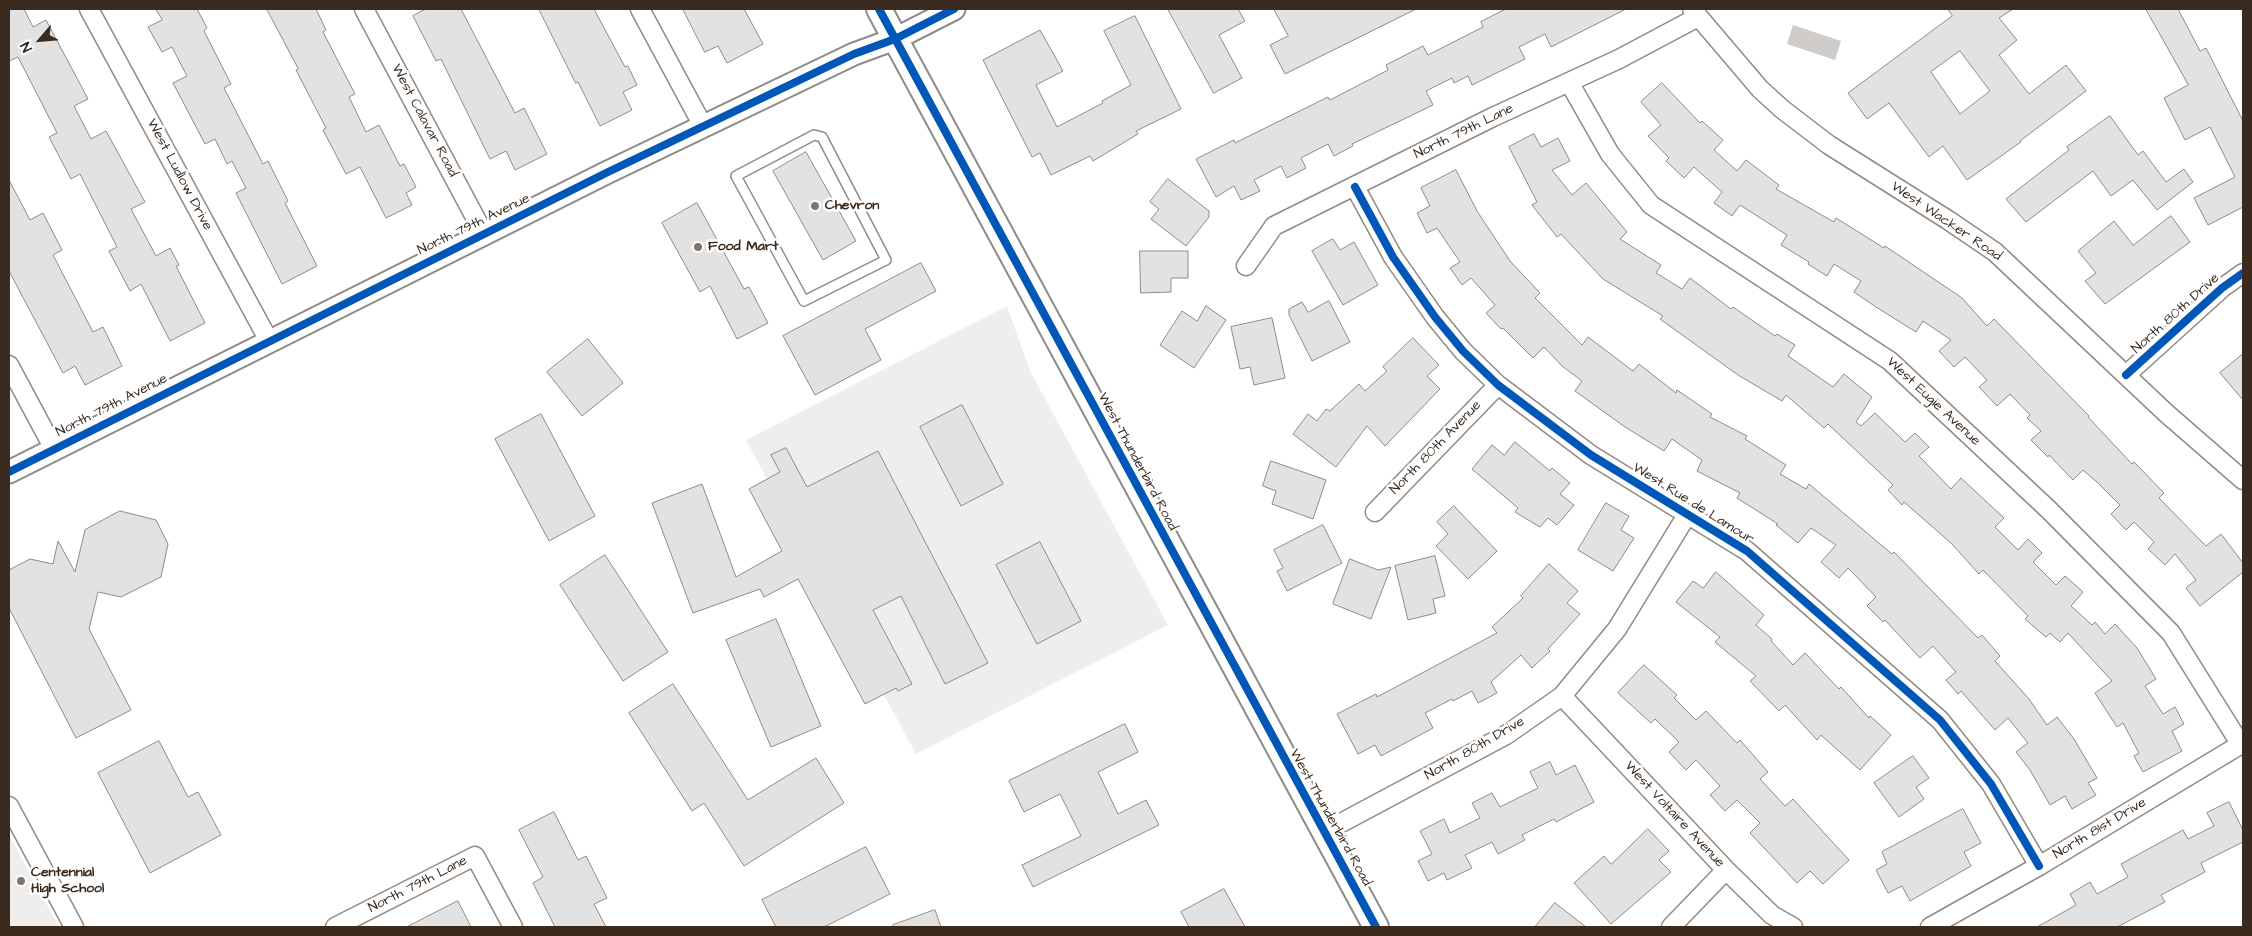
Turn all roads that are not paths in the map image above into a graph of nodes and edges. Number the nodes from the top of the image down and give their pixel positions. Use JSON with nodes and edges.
{"nodes":[{"id":1,"x":89,"y":9,"type":"edge"},
{"id":2,"x":364,"y":9,"type":"edge"},
{"id":3,"x":640,"y":9,"type":"edge"},
{"id":4,"x":879,"y":9,"type":"edge"},
{"id":5,"x":954,"y":9,"type":"edge"},
{"id":6,"x":1695,"y":13,"type":"edge"},
{"id":7,"x":895,"y":39,"type":"junction"},
{"id":8,"x":1570,"y":82,"type":"junction"},
{"id":9,"x":703,"y":126,"type":"junction"},
{"id":10,"x":1355,"y":187,"type":"junction"},
{"id":11,"x":484,"y":234,"type":"junction"},
{"id":12,"x":886,"y":260,"type":"joint"},
{"id":13,"x":1246,"y":266,"type":"dead end"},
{"id":14,"x":2243,"y":272,"type":"edge"},
{"id":15,"x":269,"y":341,"type":"junction"},
{"id":16,"x":9,"y":365,"type":"edge"},
{"id":17,"x":2126,"y":376,"type":"junction"},
{"id":18,"x":1498,"y":385,"type":"junction"},
{"id":19,"x":54,"y":449,"type":"junction"},
{"id":20,"x":9,"y":472,"type":"edge"},
{"id":21,"x":2243,"y":480,"type":"edge"},
{"id":22,"x":1375,"y":512,"type":"dead end"},
{"id":23,"x":1687,"y":515,"type":"junction"},
{"id":24,"x":1562,"y":696,"type":"junction"},
{"id":25,"x":2242,"y":744,"type":"edge"},
{"id":26,"x":9,"y":806,"type":"edge"},
{"id":27,"x":1324,"y":832,"type":"junction"},
{"id":28,"x":2038,"y":866,"type":"junction"},
{"id":29,"x":1726,"y":870,"type":"junction"},
{"id":30,"x":74,"y":927,"type":"edge"},
{"id":31,"x":334,"y":927,"type":"edge"},
{"id":32,"x":513,"y":927,"type":"edge"},
{"id":33,"x":1376,"y":927,"type":"edge"},
{"id":34,"x":1671,"y":927,"type":"edge"},
{"id":35,"x":1793,"y":927,"type":"edge"},
{"id":36,"x":1930,"y":927,"type":"edge"}],
"edges":[{"from":1,"to":15,"type":"street","name":"West Ludlow Drive"},
{"from":2,"to":11,"type":"street","name":"West Calavar Road"},
{"from":3,"to":9,"type":"street"},
{"from":4,"to":7,"type":"main road","name":"West Thunderbird Road"},
{"from":5,"to":7,"type":"street","name":"North 79th Avenue"},
{"from":6,"to":8,"type":"street","name":"North 79th Lane"},
{"from":6,"to":17,"type":"street","name":"West Wacker Road"},
{"from":7,"to":9,"type":"street","name":"North 79th Avenue"},
{"from":7,"to":27,"type":"main road","name":"West Thunderbird Road"},
{"from":8,"to":10,"type":"street","name":"North 79th Lane"},
{"from":8,"to":25,"type":"street","name":"West Eugie Avenue"},
{"from":9,"to":11,"type":"street","name":"North 79th Avenue"},
{"from":10,"to":13,"type":"street","name":"North 79th Lane"},
{"from":10,"to":18,"type":"street","name":"West Rue de Lamour"},
{"from":11,"to":15,"type":"street","name":"North 79th Avenue"},
{"from":12,"to":12,"type":"lane"},
{"from":14,"to":17,"type":"street","name":"North 80th Drive"},
{"from":15,"to":19,"type":"street","name":"North 79th Avenue"},
{"from":16,"to":19,"type":"street"},
{"from":17,"to":21,"type":"street","name":"West Wacker Road"},
{"from":18,"to":22,"type":"street","name":"North 80th Avenue"},
{"from":18,"to":23,"type":"street","name":"West Rue de Lamour"},
{"from":19,"to":20,"type":"street","name":"North 79th Avenue"},
{"from":23,"to":24,"type":"street","name":"North 80th Drive"},
{"from":23,"to":28,"type":"street","name":"West Rue de Lamour"},
{"from":24,"to":27,"type":"street","name":"North 80th Drive"},
{"from":24,"to":29,"type":"street","name":"West Voltaire Avenue"},
{"from":25,"to":28,"type":"street","name":"North 81st Drive"},
{"from":26,"to":30,"type":"street"},
{"from":27,"to":33,"type":"main road","name":"West Thunderbird Road"},
{"from":28,"to":36,"type":"street","name":"North 81st Drive"},
{"from":29,"to":34,"type":"street"},
{"from":29,"to":35,"type":"street","name":"West Voltaire Avenue"},
{"from":31,"to":32,"type":"street","name":"North 79th Lane"}]}
